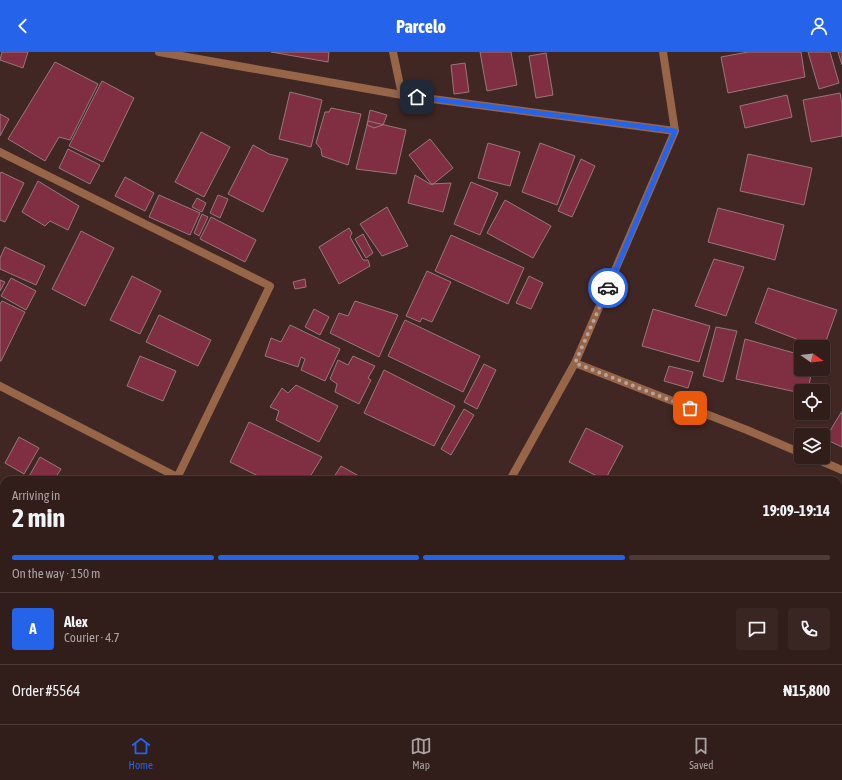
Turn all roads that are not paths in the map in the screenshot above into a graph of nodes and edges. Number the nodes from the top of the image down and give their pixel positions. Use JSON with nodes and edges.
{"nodes":[{"id":1,"x":160,"y":52,"type":"edge"},
{"id":2,"x":393,"y":52,"type":"edge"},
{"id":3,"x":663,"y":52,"type":"edge"},
{"id":4,"x":402,"y":95,"type":"junction"},
{"id":5,"x":675,"y":131,"type":"junction"},
{"id":6,"x":0,"y":152,"type":"edge"},
{"id":7,"x":575,"y":363,"type":"junction"},
{"id":8,"x":0,"y":386,"type":"edge"},
{"id":9,"x":794,"y":450,"type":"edge"},
{"id":10,"x":828,"y":464,"type":"edge"},
{"id":11,"x":842,"y":470,"type":"edge"},
{"id":12,"x":173,"y":476,"type":"edge"},
{"id":13,"x":180,"y":476,"type":"edge"},
{"id":14,"x":512,"y":476,"type":"edge"}],
"edges":[{"from":1,"to":4,"type":"street"},
{"from":2,"to":4,"type":"street"},
{"from":3,"to":5,"type":"street"},
{"from":4,"to":5,"type":"street"},
{"from":5,"to":7,"type":"street"},
{"from":6,"to":13,"type":"street"},
{"from":7,"to":9,"type":"street"},
{"from":7,"to":14,"type":"street"},
{"from":8,"to":12,"type":"street"},
{"from":10,"to":11,"type":"street"}]}
